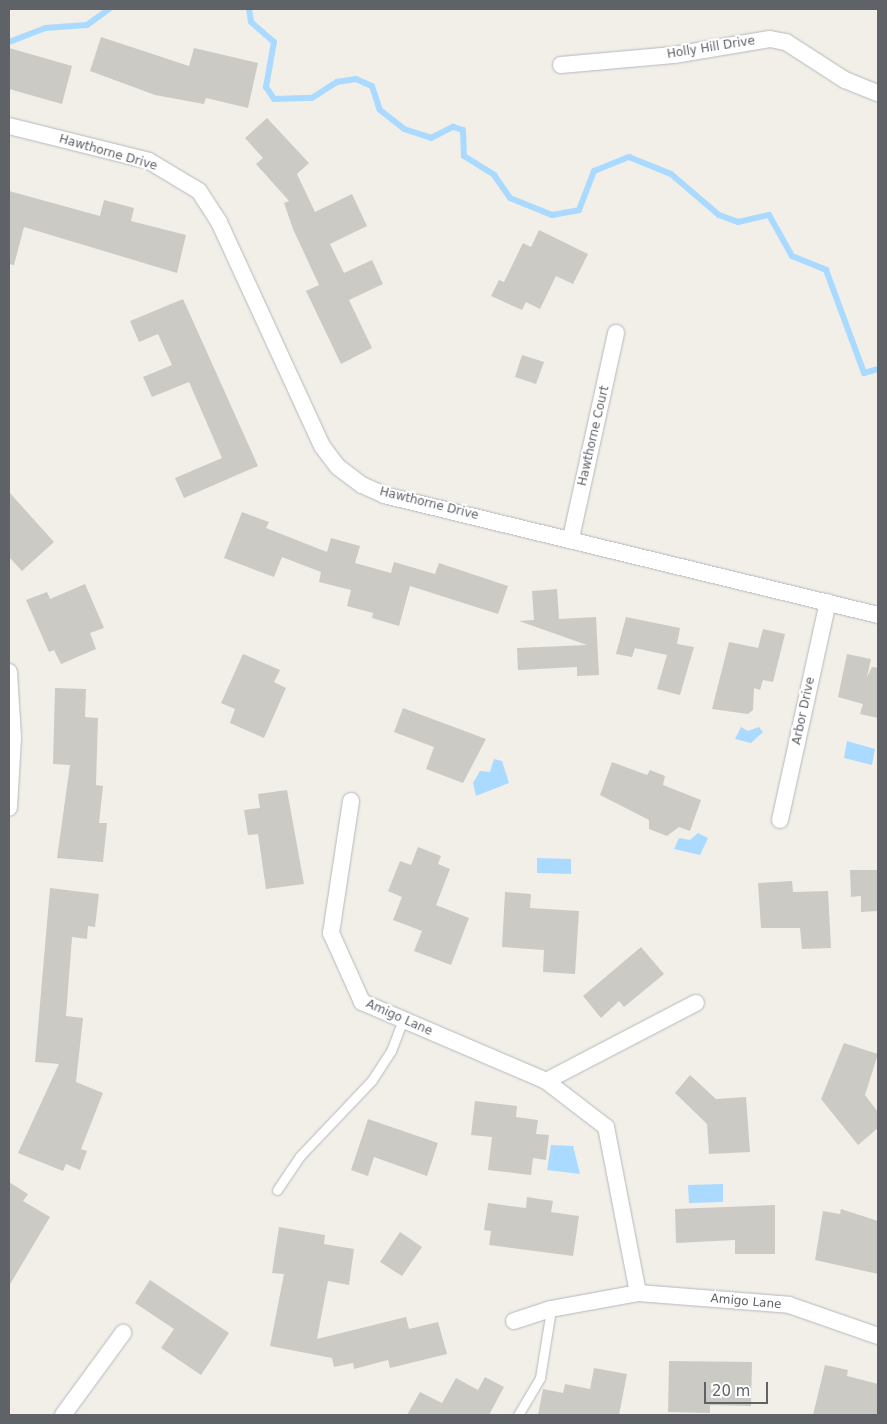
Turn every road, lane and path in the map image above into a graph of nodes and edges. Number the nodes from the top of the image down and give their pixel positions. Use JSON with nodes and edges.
{"nodes":[{"id":1,"x":561,"y":65,"type":"dead end"},
{"id":2,"x":878,"y":93,"type":"edge"},
{"id":3,"x":9,"y":126,"type":"edge"},
{"id":4,"x":616,"y":333,"type":"dead end"},
{"id":5,"x":571,"y":538,"type":"junction"},
{"id":6,"x":828,"y":602,"type":"junction"},
{"id":7,"x":878,"y":615,"type":"edge"},
{"id":8,"x":9,"y":672,"type":"edge"},
{"id":9,"x":11,"y":738,"type":"edge"},
{"id":10,"x":350,"y":801,"type":"dead end"},
{"id":11,"x":9,"y":808,"type":"edge"},
{"id":12,"x":780,"y":820,"type":"dead end"},
{"id":13,"x":696,"y":1004,"type":"dead end"},
{"id":14,"x":403,"y":1020,"type":"junction"},
{"id":15,"x":546,"y":1082,"type":"junction"},
{"id":16,"x":277,"y":1190,"type":"dead end"},
{"id":17,"x":638,"y":1293,"type":"junction"},
{"id":18,"x":551,"y":1309,"type":"junction"},
{"id":19,"x":514,"y":1321,"type":"dead end"},
{"id":20,"x":123,"y":1333,"type":"dead end"},
{"id":21,"x":878,"y":1336,"type":"edge"},
{"id":22,"x":63,"y":1415,"type":"edge"},
{"id":23,"x":518,"y":1415,"type":"edge"}],
"edges":[{"from":1,"to":2,"type":"street","name":"Holly Hill Drive"},
{"from":3,"to":5,"type":"street","name":"Hawthorne Drive"},
{"from":4,"to":5,"type":"street","name":"Hawthorne Court"},
{"from":5,"to":6,"type":"street","name":"Hawthorne Drive"},
{"from":6,"to":7,"type":"street","name":"Hawthorne Drive"},
{"from":6,"to":12,"type":"street","name":"Arbor Drive"},
{"from":8,"to":9,"type":"street"},
{"from":9,"to":11,"type":"street"},
{"from":10,"to":14,"type":"street","name":"Amigo Lane"},
{"from":13,"to":15,"type":"street"},
{"from":14,"to":15,"type":"street","name":"Amigo Lane"},
{"from":14,"to":16,"type":"lane"},
{"from":15,"to":17,"type":"street","name":"Amigo Lane"},
{"from":17,"to":18,"type":"street","name":"Amigo Lane"},
{"from":17,"to":21,"type":"street","name":"Amigo Lane"},
{"from":18,"to":19,"type":"street","name":"Amigo Lane"},
{"from":18,"to":23,"type":"lane"},
{"from":20,"to":22,"type":"street"}]}
